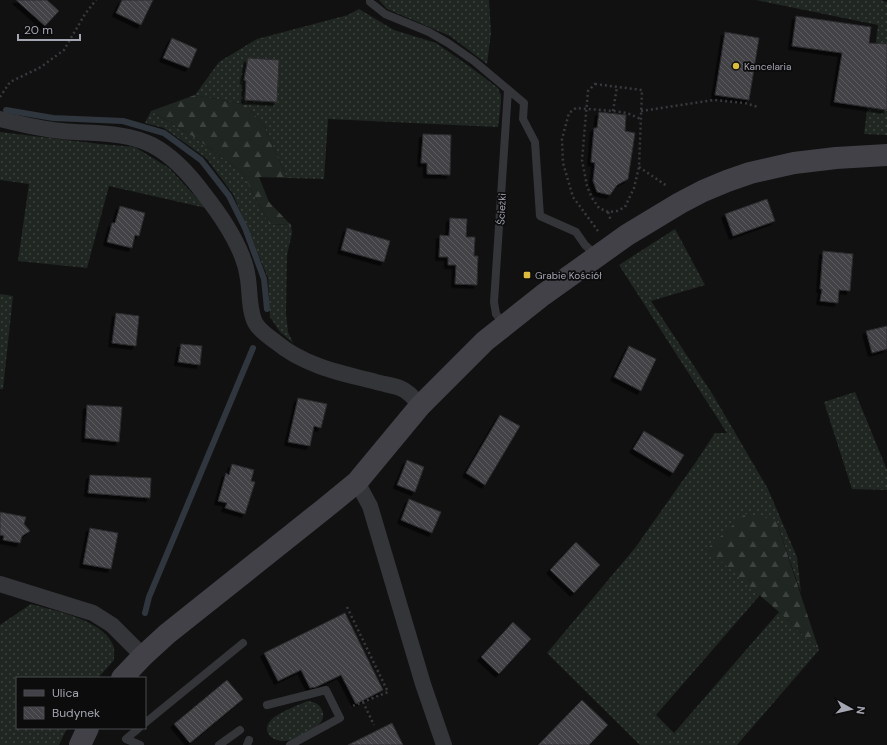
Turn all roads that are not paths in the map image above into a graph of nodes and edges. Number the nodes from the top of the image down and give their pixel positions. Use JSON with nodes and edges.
{"nodes":[{"id":1,"x":370,"y":0,"type":"edge"},
{"id":2,"x":508,"y":90,"type":"junction"},
{"id":3,"x":0,"y":119,"type":"edge"},
{"id":4,"x":887,"y":155,"type":"edge"},
{"id":5,"x":597,"y":256,"type":"junction"},
{"id":6,"x":505,"y":325,"type":"junction"},
{"id":7,"x":420,"y":406,"type":"junction"},
{"id":8,"x":357,"y":482,"type":"junction"},
{"id":9,"x":0,"y":584,"type":"edge"},
{"id":10,"x":243,"y":643,"type":"dead end"},
{"id":11,"x":143,"y":656,"type":"junction"},
{"id":12,"x":123,"y":677,"type":"edge"},
{"id":13,"x":267,"y":705,"type":"dead end"},
{"id":14,"x":146,"y":723,"type":"edge"},
{"id":15,"x":88,"y":729,"type":"edge"},
{"id":16,"x":138,"y":729,"type":"edge"},
{"id":17,"x":240,"y":730,"type":"dead end"},
{"id":18,"x":124,"y":742,"type":"edge"},
{"id":19,"x":80,"y":745,"type":"edge"},
{"id":20,"x":140,"y":745,"type":"edge"},
{"id":21,"x":219,"y":745,"type":"edge"},
{"id":22,"x":290,"y":745,"type":"edge"},
{"id":23,"x":444,"y":745,"type":"edge"}],
"edges":[{"from":1,"to":2,"type":"lane"},
{"from":2,"to":5,"type":"lane"},
{"from":2,"to":6,"type":"lane","name":"Ścieżki"},
{"from":3,"to":7,"type":"street"},
{"from":4,"to":5,"type":"street"},
{"from":5,"to":6,"type":"street"},
{"from":6,"to":7,"type":"street"},
{"from":7,"to":8,"type":"street"},
{"from":8,"to":11,"type":"street"},
{"from":8,"to":23,"type":"street"},
{"from":9,"to":11,"type":"street"},
{"from":10,"to":14,"type":"lane"},
{"from":11,"to":12,"type":"street"},
{"from":13,"to":22,"type":"lane"},
{"from":15,"to":19,"type":"street"},
{"from":16,"to":18,"type":"lane"},
{"from":17,"to":21,"type":"lane"},
{"from":18,"to":20,"type":"lane"}]}
